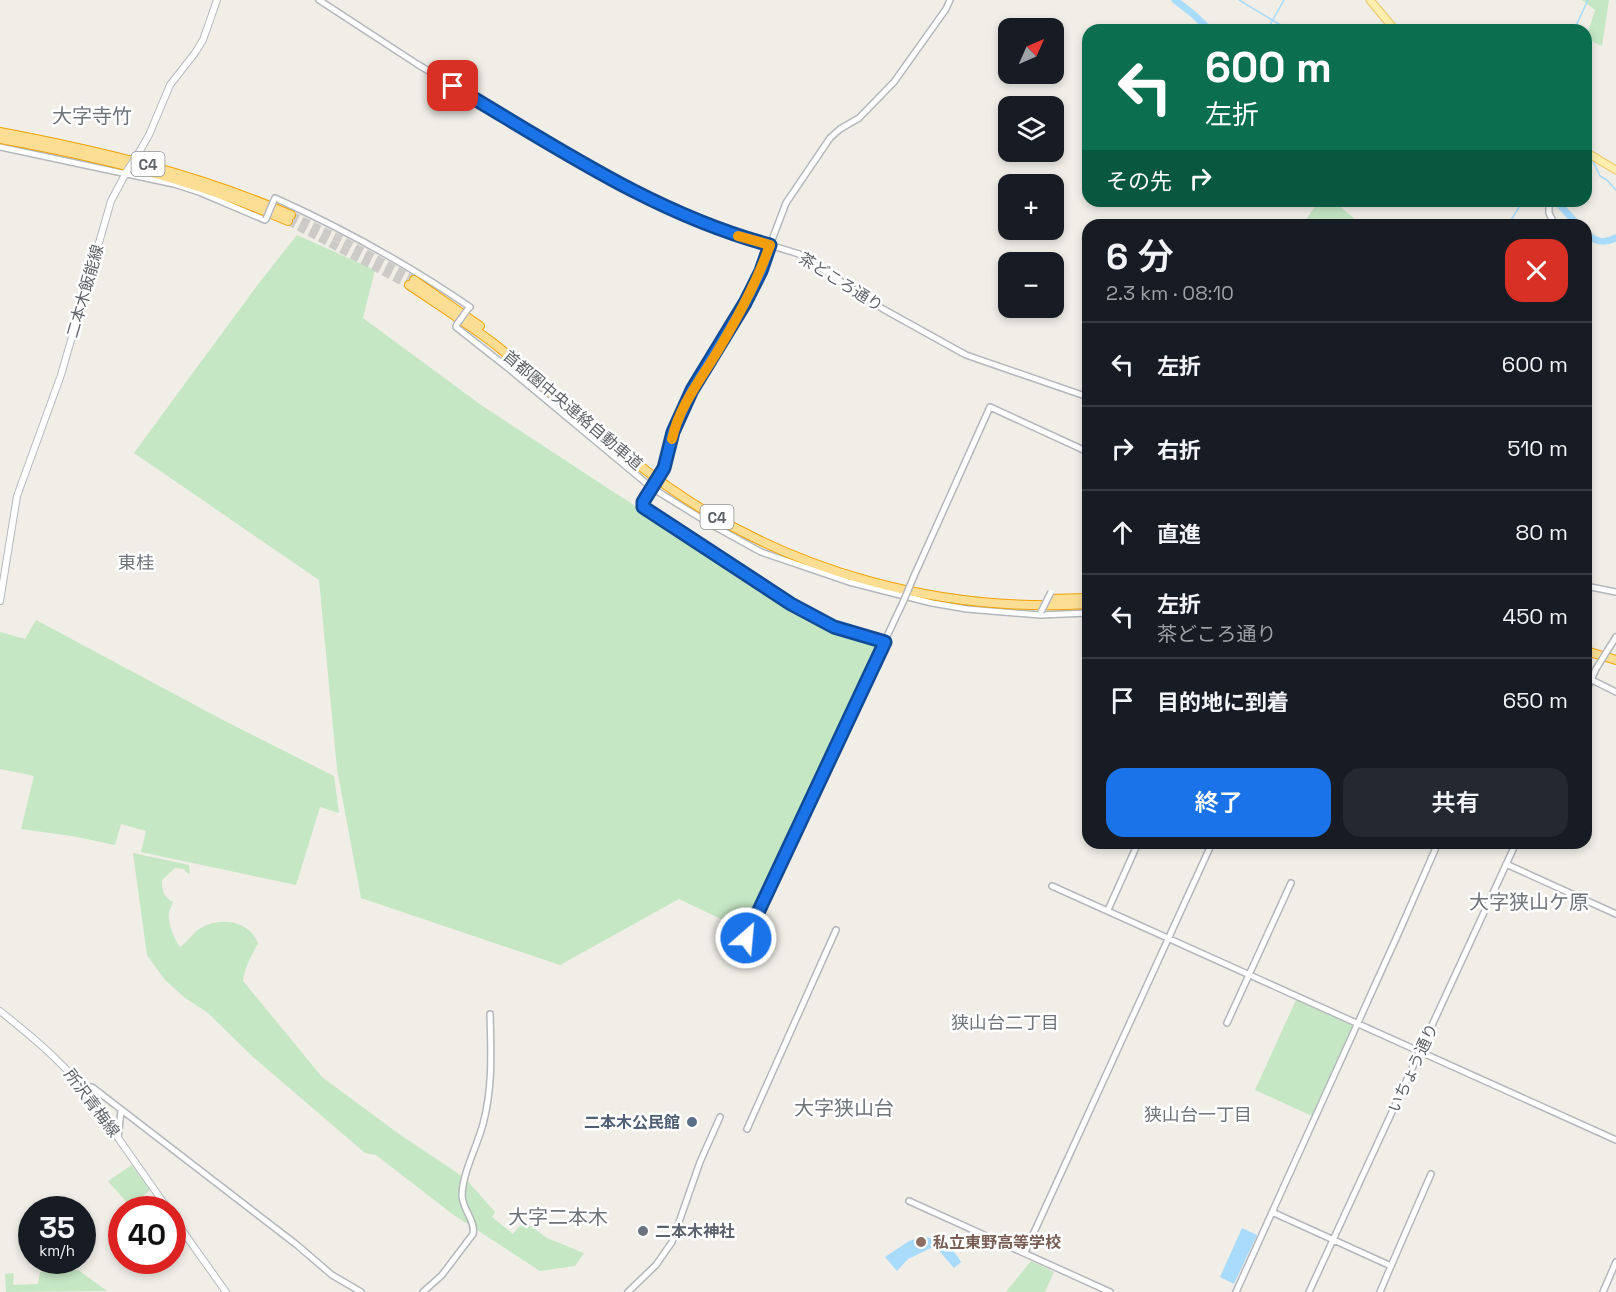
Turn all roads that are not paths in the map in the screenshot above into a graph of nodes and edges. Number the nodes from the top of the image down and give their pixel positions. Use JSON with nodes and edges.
{"nodes":[{"id":1,"x":217,"y":0,"type":"edge"},
{"id":2,"x":319,"y":0,"type":"edge"},
{"id":3,"x":950,"y":0,"type":"edge"},
{"id":4,"x":1370,"y":0,"type":"edge"},
{"id":5,"x":1390,"y":24,"type":"edge"},
{"id":6,"x":0,"y":132,"type":"edge"},
{"id":7,"x":0,"y":138,"type":"edge"},
{"id":8,"x":0,"y":147,"type":"edge"},
{"id":9,"x":1592,"y":156,"type":"edge"},
{"id":10,"x":1616,"y":170,"type":"edge"},
{"id":11,"x":126,"y":173,"type":"junction"},
{"id":12,"x":770,"y":245,"type":"junction"},
{"id":13,"x":1082,"y":395,"type":"edge"},
{"id":14,"x":1082,"y":449,"type":"edge"},
{"id":15,"x":654,"y":486,"type":"junction"},
{"id":16,"x":1592,"y":587,"type":"edge"},
{"id":17,"x":1051,"y":591,"type":"dead end"},
{"id":18,"x":1616,"y":592,"type":"edge"},
{"id":19,"x":1082,"y":598,"type":"edge"},
{"id":20,"x":0,"y":601,"type":"edge"},
{"id":21,"x":1082,"y":604,"type":"edge"},
{"id":22,"x":1082,"y":613,"type":"edge"},
{"id":23,"x":1040,"y":614,"type":"junction"},
{"id":24,"x":1616,"y":637,"type":"edge"},
{"id":25,"x":885,"y":642,"type":"junction"},
{"id":26,"x":1592,"y":653,"type":"edge"},
{"id":27,"x":1592,"y":658,"type":"edge"},
{"id":28,"x":1616,"y":660,"type":"edge"},
{"id":29,"x":1616,"y":665,"type":"edge"},
{"id":30,"x":1592,"y":674,"type":"edge"},
{"id":31,"x":1592,"y":681,"type":"edge"},
{"id":32,"x":1616,"y":692,"type":"edge"},
{"id":33,"x":1135,"y":849,"type":"edge"},
{"id":34,"x":1209,"y":849,"type":"edge"},
{"id":35,"x":1435,"y":849,"type":"edge"},
{"id":36,"x":1513,"y":849,"type":"edge"},
{"id":37,"x":1506,"y":864,"type":"junction"},
{"id":38,"x":1290,"y":883,"type":"dead end"},
{"id":39,"x":1052,"y":886,"type":"dead end"},
{"id":40,"x":1108,"y":910,"type":"junction"},
{"id":41,"x":1616,"y":914,"type":"edge"},
{"id":42,"x":836,"y":930,"type":"dead end"},
{"id":43,"x":746,"y":938,"type":"dead end"},
{"id":44,"x":1169,"y":938,"type":"junction"},
{"id":45,"x":1250,"y":974,"type":"junction"},
{"id":46,"x":0,"y":1011,"type":"edge"},
{"id":47,"x":490,"y":1014,"type":"dead end"},
{"id":48,"x":1227,"y":1023,"type":"dead end"},
{"id":49,"x":1358,"y":1023,"type":"junction"},
{"id":50,"x":1421,"y":1051,"type":"junction"},
{"id":51,"x":83,"y":1088,"type":"junction"},
{"id":52,"x":121,"y":1111,"type":"junction"},
{"id":53,"x":720,"y":1117,"type":"dead end"},
{"id":54,"x":747,"y":1129,"type":"dead end"},
{"id":55,"x":118,"y":1138,"type":"junction"},
{"id":56,"x":1616,"y":1140,"type":"edge"},
{"id":57,"x":1431,"y":1174,"type":"dead end"},
{"id":58,"x":159,"y":1196,"type":"edge"},
{"id":59,"x":909,"y":1201,"type":"dead end"},
{"id":60,"x":1272,"y":1212,"type":"junction"},
{"id":61,"x":186,"y":1236,"type":"edge"},
{"id":62,"x":1333,"y":1240,"type":"junction"},
{"id":63,"x":1025,"y":1252,"type":"junction"},
{"id":64,"x":1616,"y":1262,"type":"edge"},
{"id":65,"x":1391,"y":1266,"type":"junction"},
{"id":66,"x":226,"y":1292,"type":"edge"},
{"id":67,"x":361,"y":1292,"type":"edge"},
{"id":68,"x":423,"y":1292,"type":"edge"},
{"id":69,"x":628,"y":1292,"type":"edge"},
{"id":70,"x":1110,"y":1292,"type":"edge"},
{"id":71,"x":1236,"y":1292,"type":"edge"},
{"id":72,"x":1310,"y":1292,"type":"edge"},
{"id":73,"x":1380,"y":1292,"type":"edge"},
{"id":74,"x":1603,"y":1292,"type":"edge"}],
"edges":[{"from":1,"to":11,"type":"main road","name":"二本木飯能線","bridge":true},
{"from":2,"to":12,"type":"street","name":"茶どころ通り"},
{"from":3,"to":12,"type":"street"},
{"from":4,"to":5,"type":"main road"},
{"from":6,"to":7,"type":"highway","number":"C4"},
{"from":8,"to":11,"type":"street"},
{"from":9,"to":10,"type":"main road"},
{"from":11,"to":15,"type":"street","bridge":true},
{"from":11,"to":20,"type":"main road","name":"二本木飯能線"},
{"from":12,"to":13,"type":"street","name":"茶どころ通り"},
{"from":12,"to":15,"type":"street","bridge":true},
{"from":14,"to":25,"type":"street","bridge":true},
{"from":15,"to":23,"type":"street"},
{"from":15,"to":25,"type":"street"},
{"from":16,"to":18,"type":"street"},
{"from":17,"to":23,"type":"street","bridge":true},
{"from":19,"to":21,"type":"highway","name":"首都圏中央連絡自動車道","number":"C4"},
{"from":22,"to":23,"type":"street"},
{"from":24,"to":30,"type":"street","bridge":true},
{"from":25,"to":43,"type":"street"},
{"from":26,"to":28,"type":"highway"},
{"from":27,"to":29,"type":"highway"},
{"from":31,"to":32,"type":"street"},
{"from":33,"to":40,"type":"street"},
{"from":34,"to":44,"type":"street"},
{"from":35,"to":49,"type":"street"},
{"from":36,"to":37,"type":"street","name":"いちょう通り"},
{"from":37,"to":41,"type":"street"},
{"from":37,"to":50,"type":"street","name":"いちょう通り"},
{"from":38,"to":45,"type":"street"},
{"from":39,"to":40,"type":"street"},
{"from":40,"to":44,"type":"street"},
{"from":42,"to":54,"type":"street"},
{"from":44,"to":45,"type":"street"},
{"from":44,"to":63,"type":"street"},
{"from":45,"to":48,"type":"street"},
{"from":45,"to":49,"type":"street"},
{"from":46,"to":51,"type":"main road","name":"所沢青梅線"},
{"from":47,"to":68,"type":"street"},
{"from":49,"to":50,"type":"street"},
{"from":49,"to":60,"type":"street"},
{"from":50,"to":56,"type":"street"},
{"from":50,"to":62,"type":"street","name":"いちょう通り"},
{"from":51,"to":52,"type":"street"},
{"from":51,"to":55,"type":"main road","name":"所沢青梅線"},
{"from":52,"to":55,"type":"street"},
{"from":52,"to":67,"type":"street"},
{"from":53,"to":69,"type":"street"},
{"from":55,"to":58,"type":"main road","name":"所沢青梅線"},
{"from":57,"to":65,"type":"street"},
{"from":59,"to":63,"type":"street"},
{"from":60,"to":62,"type":"street"},
{"from":60,"to":71,"type":"street"},
{"from":61,"to":66,"type":"main road"},
{"from":62,"to":65,"type":"street"},
{"from":62,"to":72,"type":"street","name":"いちょう通り"},
{"from":63,"to":70,"type":"street"},
{"from":64,"to":74,"type":"street"},
{"from":65,"to":73,"type":"street"}]}
